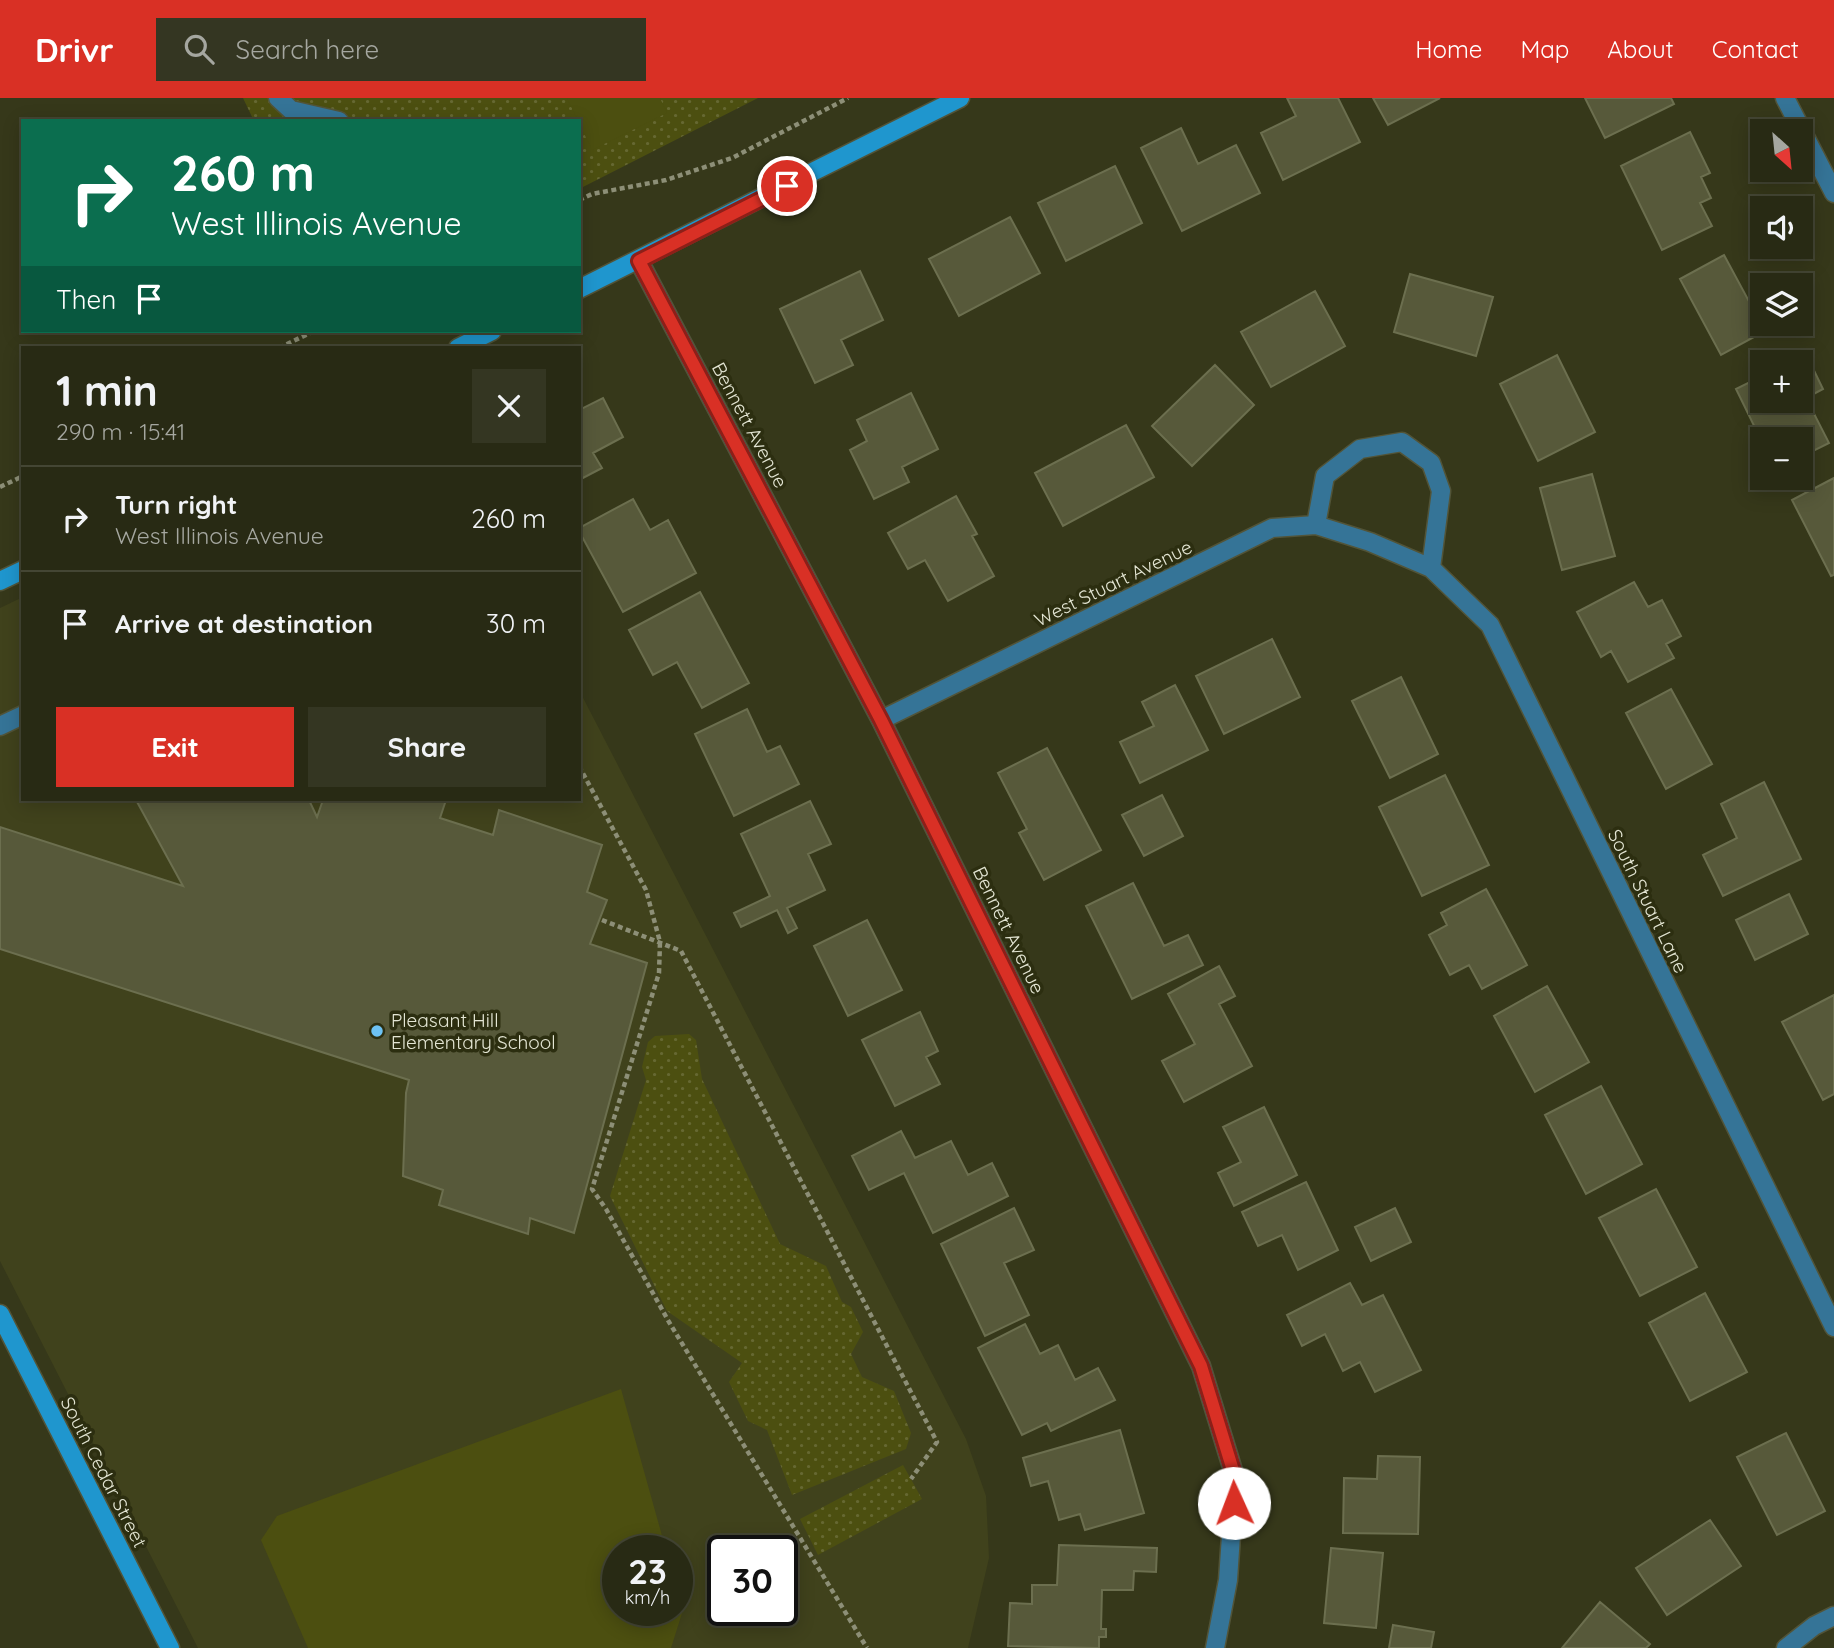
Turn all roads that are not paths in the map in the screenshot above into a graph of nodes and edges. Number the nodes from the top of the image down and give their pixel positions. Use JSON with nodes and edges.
{"nodes":[{"id":1,"x":278,"y":98,"type":"edge"},
{"id":2,"x":960,"y":98,"type":"edge"},
{"id":3,"x":1784,"y":98,"type":"edge"},
{"id":4,"x":330,"y":119,"type":"edge"},
{"id":5,"x":1834,"y":193,"type":"edge"},
{"id":6,"x":639,"y":261,"type":"junction"},
{"id":7,"x":581,"y":288,"type":"edge"},
{"id":8,"x":485,"y":333,"type":"edge"},
{"id":9,"x":462,"y":346,"type":"edge"},
{"id":10,"x":1316,"y":525,"type":"junction"},
{"id":11,"x":1370,"y":542,"type":"joint"},
{"id":12,"x":1431,"y":569,"type":"junction"},
{"id":13,"x":21,"y":571,"type":"edge"},
{"id":14,"x":0,"y":581,"type":"edge"},
{"id":15,"x":21,"y":716,"type":"edge"},
{"id":16,"x":881,"y":720,"type":"junction"},
{"id":17,"x":0,"y":726,"type":"edge"},
{"id":18,"x":0,"y":1314,"type":"edge"},
{"id":19,"x":1834,"y":1327,"type":"edge"},
{"id":20,"x":1834,"y":1616,"type":"edge"},
{"id":21,"x":170,"y":1648,"type":"edge"},
{"id":22,"x":1215,"y":1648,"type":"edge"},
{"id":23,"x":1786,"y":1648,"type":"edge"}],
"edges":[{"from":1,"to":4,"type":"street"},
{"from":2,"to":6,"type":"main road"},
{"from":3,"to":5,"type":"street"},
{"from":6,"to":7,"type":"main road"},
{"from":6,"to":16,"type":"street","name":"Bennett Avenue"},
{"from":8,"to":9,"type":"main road"},
{"from":10,"to":11,"type":"street","name":"West Stuart Avenue"},
{"from":10,"to":12,"type":"street"},
{"from":10,"to":16,"type":"street","name":"West Stuart Avenue"},
{"from":11,"to":12,"type":"street","name":"South Stuart Lane"},
{"from":12,"to":19,"type":"street","name":"South Stuart Lane"},
{"from":13,"to":14,"type":"main road"},
{"from":15,"to":17,"type":"street"},
{"from":16,"to":22,"type":"street","name":"Bennett Avenue"},
{"from":18,"to":21,"type":"main road","name":"South Cedar Street"},
{"from":20,"to":23,"type":"street"}]}
